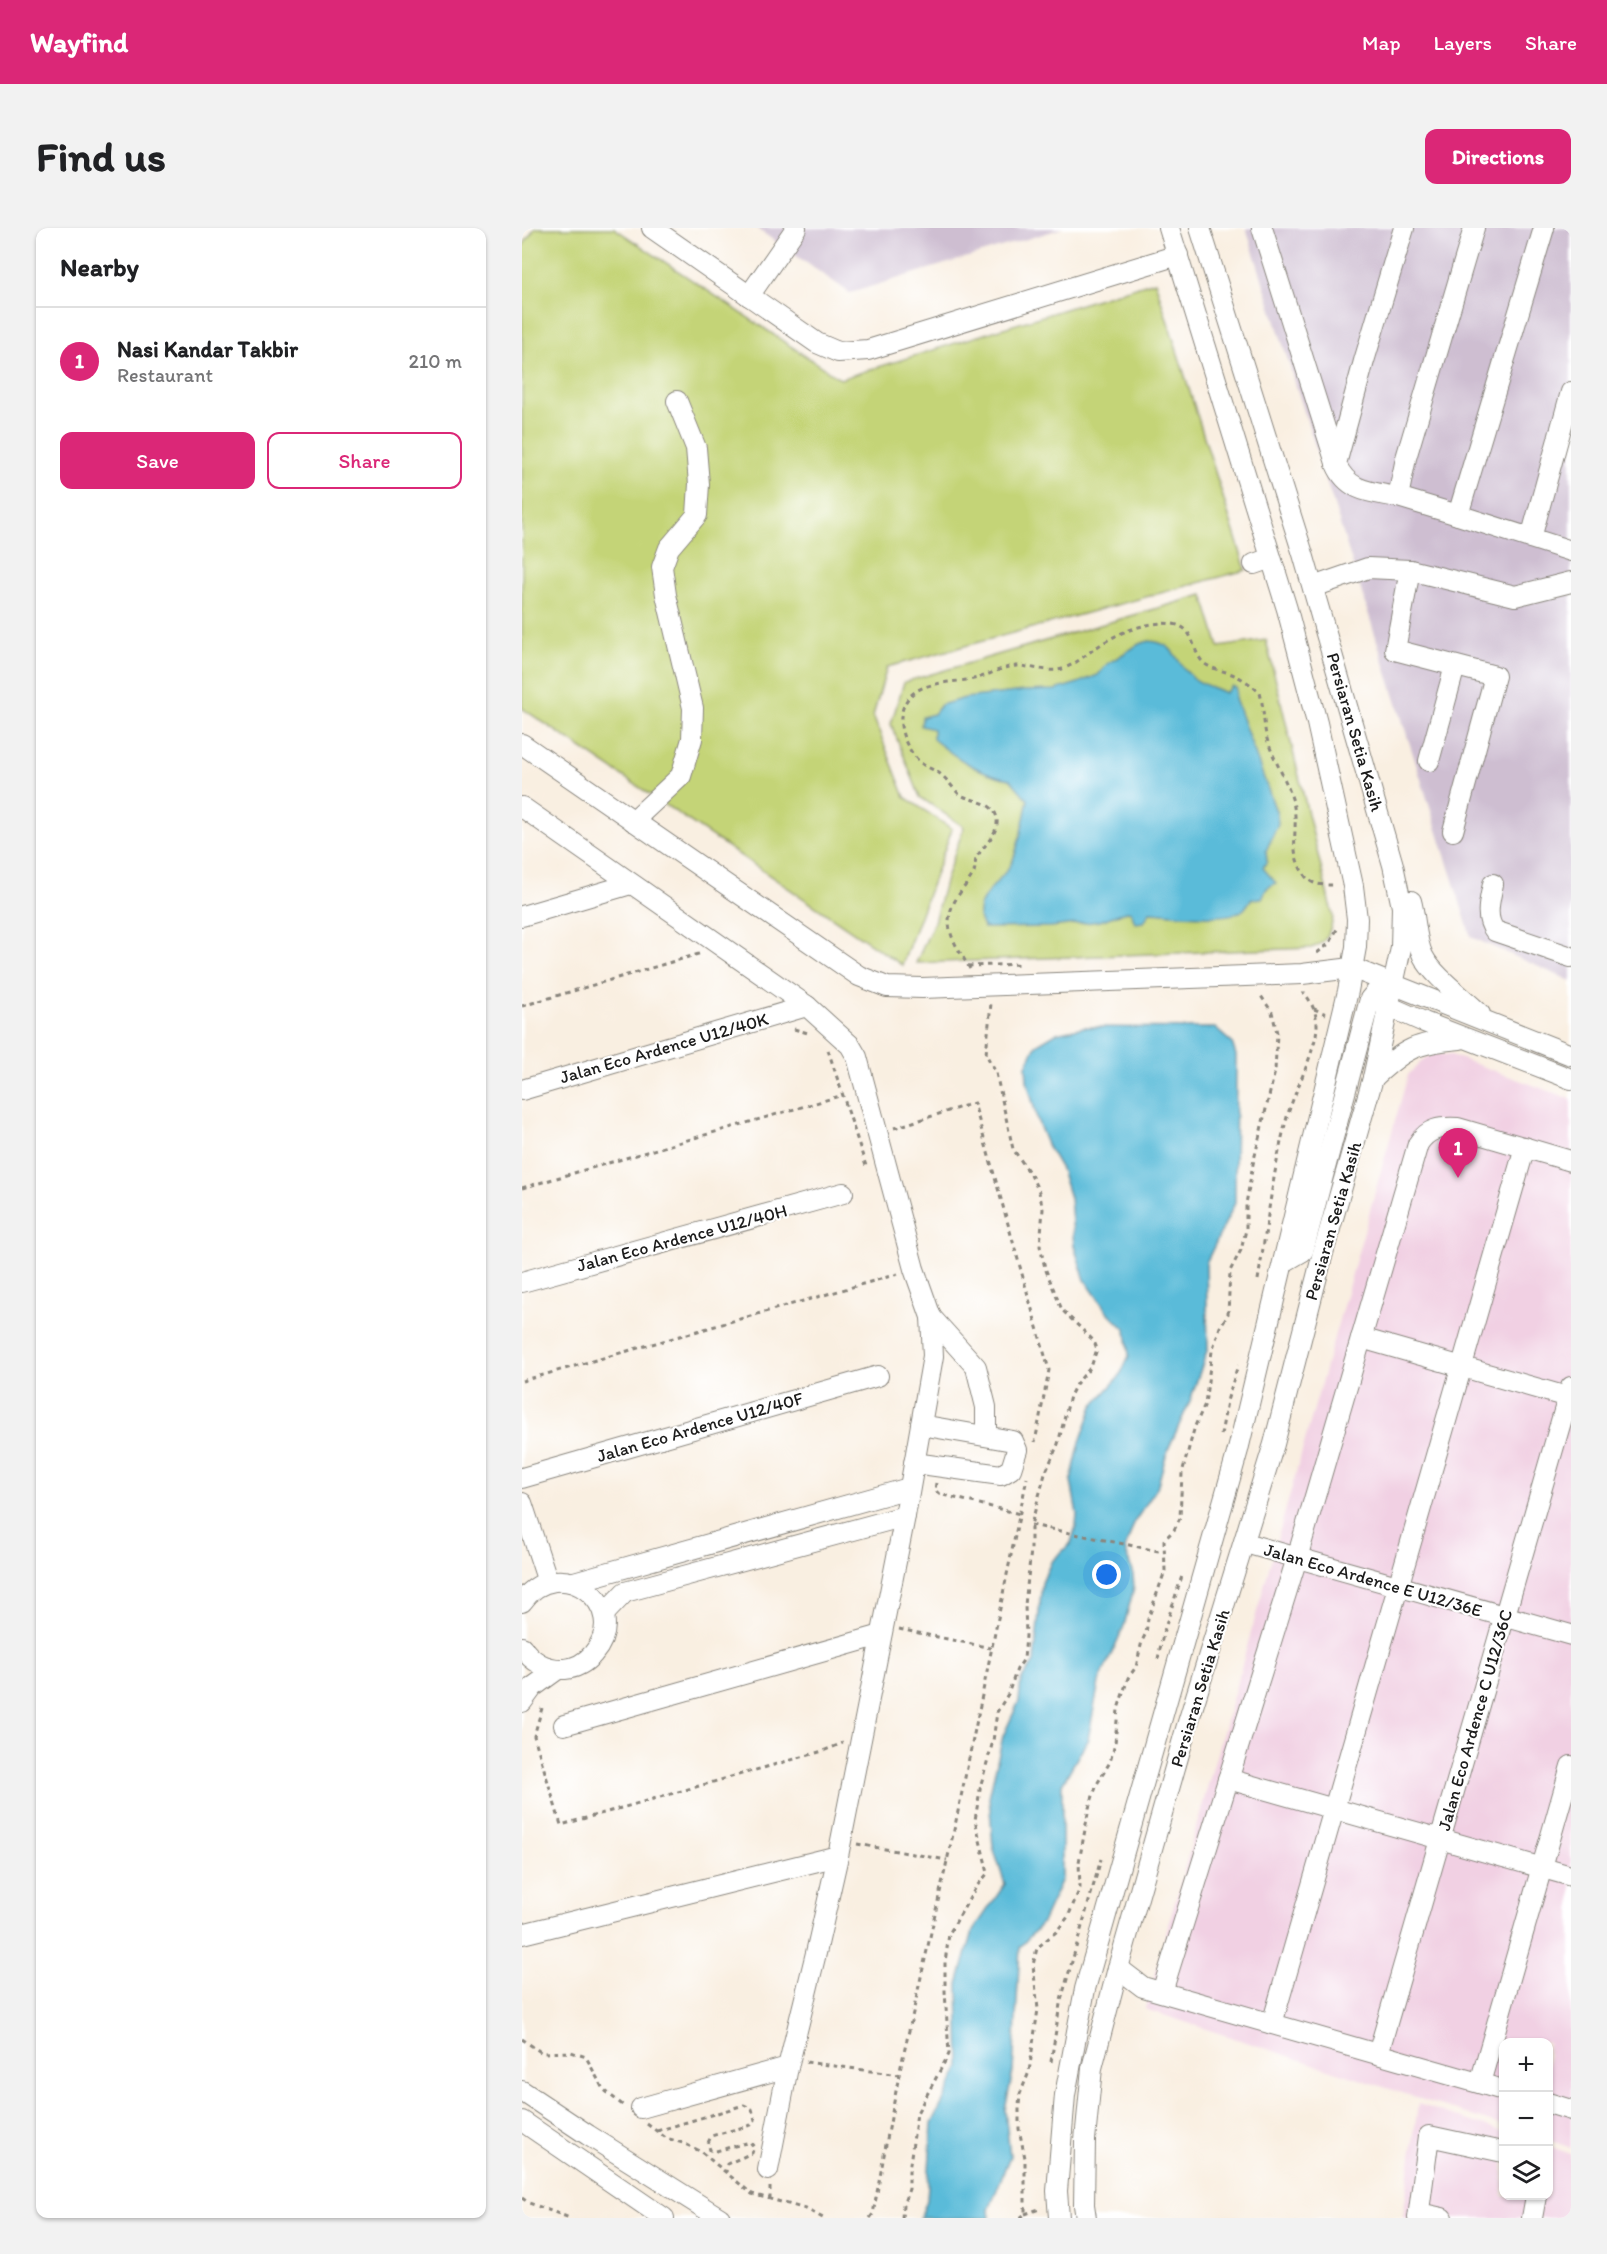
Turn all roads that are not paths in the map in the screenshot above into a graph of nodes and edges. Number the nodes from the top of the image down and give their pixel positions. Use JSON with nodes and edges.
{"nodes":[{"id":1,"x":652,"y":228,"type":"edge"},
{"id":2,"x":796,"y":228,"type":"edge"},
{"id":3,"x":1169,"y":228,"type":"edge"},
{"id":4,"x":1200,"y":228,"type":"edge"},
{"id":5,"x":1262,"y":228,"type":"edge"},
{"id":6,"x":1404,"y":228,"type":"edge"},
{"id":7,"x":1474,"y":228,"type":"edge"},
{"id":8,"x":1544,"y":228,"type":"edge"},
{"id":9,"x":1178,"y":255,"type":"junction"},
{"id":10,"x":749,"y":296,"type":"junction"},
{"id":11,"x":1571,"y":392,"type":"edge"},
{"id":12,"x":677,"y":401,"type":"dead end"},
{"id":13,"x":1336,"y":464,"type":"junction"},
{"id":14,"x":1398,"y":497,"type":"junction"},
{"id":15,"x":1458,"y":515,"type":"junction"},
{"id":16,"x":1530,"y":538,"type":"junction"},
{"id":17,"x":1571,"y":551,"type":"edge"},
{"id":18,"x":1410,"y":570,"type":"junction"},
{"id":19,"x":1571,"y":582,"type":"edge"},
{"id":20,"x":1312,"y":587,"type":"junction"},
{"id":21,"x":1455,"y":666,"type":"junction"},
{"id":22,"x":522,"y":744,"type":"edge"},
{"id":23,"x":1429,"y":761,"type":"dead end"},
{"id":24,"x":522,"y":807,"type":"edge"},
{"id":25,"x":633,"y":821,"type":"junction"},
{"id":26,"x":1453,"y":831,"type":"dead end"},
{"id":27,"x":631,"y":884,"type":"junction"},
{"id":28,"x":1493,"y":884,"type":"dead end"},
{"id":29,"x":1399,"y":887,"type":"junction"},
{"id":30,"x":522,"y":916,"type":"edge"},
{"id":31,"x":1571,"y":957,"type":"edge"},
{"id":32,"x":1352,"y":968,"type":"junction"},
{"id":33,"x":1309,"y":974,"type":"junction"},
{"id":34,"x":1393,"y":984,"type":"junction"},
{"id":35,"x":1348,"y":991,"type":"junction"},
{"id":36,"x":1370,"y":999,"type":"junction"},
{"id":37,"x":807,"y":1006,"type":"junction"},
{"id":38,"x":1389,"y":1006,"type":"junction"},
{"id":39,"x":1490,"y":1023,"type":"junction"},
{"id":40,"x":1465,"y":1038,"type":"junction"},
{"id":41,"x":1571,"y":1055,"type":"edge"},
{"id":42,"x":1373,"y":1078,"type":"junction"},
{"id":43,"x":1571,"y":1079,"type":"edge"},
{"id":44,"x":522,"y":1090,"type":"edge"},
{"id":45,"x":1525,"y":1147,"type":"junction"},
{"id":46,"x":1571,"y":1161,"type":"edge"},
{"id":47,"x":843,"y":1194,"type":"dead end"},
{"id":48,"x":1284,"y":1262,"type":"junction"},
{"id":49,"x":522,"y":1282,"type":"edge"},
{"id":50,"x":931,"y":1317,"type":"junction"},
{"id":51,"x":1361,"y":1338,"type":"junction"},
{"id":52,"x":1461,"y":1367,"type":"junction"},
{"id":53,"x":878,"y":1376,"type":"dead end"},
{"id":54,"x":1570,"y":1394,"type":"edge"},
{"id":55,"x":921,"y":1425,"type":"junction"},
{"id":56,"x":986,"y":1436,"type":"junction"},
{"id":57,"x":914,"y":1463,"type":"junction"},
{"id":58,"x":522,"y":1478,"type":"edge"},
{"id":59,"x":909,"y":1488,"type":"junction"},
{"id":60,"x":522,"y":1503,"type":"edge"},
{"id":61,"x":905,"y":1516,"type":"junction"},
{"id":62,"x":1245,"y":1544,"type":"junction"},
{"id":63,"x":1297,"y":1558,"type":"junction"},
{"id":64,"x":548,"y":1582,"type":"junction"},
{"id":65,"x":574,"y":1582,"type":"junction"},
{"id":66,"x":1398,"y":1587,"type":"junction"},
{"id":67,"x":522,"y":1602,"type":"edge"},
{"id":68,"x":604,"y":1614,"type":"junction"},
{"id":69,"x":1504,"y":1617,"type":"junction"},
{"id":70,"x":882,"y":1630,"type":"junction"},
{"id":71,"x":1571,"y":1635,"type":"edge"},
{"id":72,"x":522,"y":1647,"type":"edge"},
{"id":73,"x":558,"y":1669,"type":"junction"},
{"id":74,"x":527,"y":1695,"type":"edge"},
{"id":75,"x":564,"y":1725,"type":"dead end"},
{"id":76,"x":1571,"y":1766,"type":"edge"},
{"id":77,"x":1228,"y":1779,"type":"junction"},
{"id":78,"x":1334,"y":1809,"type":"junction"},
{"id":79,"x":1440,"y":1839,"type":"junction"},
{"id":80,"x":839,"y":1848,"type":"junction"},
{"id":81,"x":1542,"y":1868,"type":"junction"},
{"id":82,"x":1571,"y":1876,"type":"edge"},
{"id":83,"x":522,"y":1934,"type":"edge"},
{"id":84,"x":1118,"y":1968,"type":"junction"},
{"id":85,"x":1162,"y":1992,"type":"junction"},
{"id":86,"x":1272,"y":2024,"type":"junction"},
{"id":87,"x":1378,"y":2054,"type":"junction"},
{"id":88,"x":788,"y":2063,"type":"junction"},
{"id":89,"x":1480,"y":2083,"type":"junction"},
{"id":90,"x":1499,"y":2089,"type":"edge"},
{"id":91,"x":522,"y":2091,"type":"edge"},
{"id":92,"x":1553,"y":2105,"type":"edge"},
{"id":93,"x":1571,"y":2110,"type":"edge"},
{"id":94,"x":638,"y":2113,"type":"road end"},
{"id":95,"x":522,"y":2121,"type":"edge"},
{"id":96,"x":1499,"y":2151,"type":"edge"},
{"id":97,"x":768,"y":2170,"type":"dead end"},
{"id":98,"x":1535,"y":2200,"type":"edge"},
{"id":99,"x":1418,"y":2215,"type":"edge"},
{"id":100,"x":664,"y":2218,"type":"edge"},
{"id":101,"x":720,"y":2218,"type":"edge"},
{"id":102,"x":1059,"y":2218,"type":"edge"},
{"id":103,"x":1086,"y":2218,"type":"edge"},
{"id":104,"x":1442,"y":2218,"type":"edge"},
{"id":105,"x":1532,"y":2218,"type":"edge"}],
"edges":[{"from":1,"to":10,"type":"street"},
{"from":2,"to":10,"type":"street"},
{"from":3,"to":9,"type":"street","name":"Persiaran Setia Kasih"},
{"from":4,"to":20,"type":"street","name":"Persiaran Setia Kasih"},
{"from":5,"to":13,"type":"street"},
{"from":6,"to":13,"type":"street"},
{"from":7,"to":14,"type":"street"},
{"from":8,"to":15,"type":"street"},
{"from":9,"to":10,"type":"street"},
{"from":9,"to":32,"type":"street","name":"Persiaran Setia Kasih"},
{"from":11,"to":16,"type":"street"},
{"from":12,"to":25,"type":"street"},
{"from":13,"to":14,"type":"street"},
{"from":14,"to":15,"type":"street"},
{"from":15,"to":16,"type":"street"},
{"from":16,"to":17,"type":"street"},
{"from":18,"to":19,"type":"street"},
{"from":18,"to":20,"type":"street"},
{"from":18,"to":21,"type":"street"},
{"from":20,"to":29,"type":"street","name":"Persiaran Setia Kasih"},
{"from":21,"to":23,"type":"street"},
{"from":21,"to":26,"type":"street"},
{"from":22,"to":25,"type":"street"},
{"from":24,"to":27,"type":"street"},
{"from":25,"to":33,"type":"street"},
{"from":27,"to":30,"type":"street"},
{"from":27,"to":37,"type":"street"},
{"from":28,"to":31,"type":"street"},
{"from":29,"to":34,"type":"street","name":"Persiaran Setia Kasih"},
{"from":29,"to":39,"type":"street"},
{"from":32,"to":33,"type":"street"},
{"from":32,"to":34,"type":"street"},
{"from":32,"to":35,"type":"street","name":"Persiaran Setia Kasih"},
{"from":33,"to":35,"type":"street"},
{"from":34,"to":36,"type":"street"},
{"from":34,"to":38,"type":"street","name":"Persiaran Setia Kasih"},
{"from":34,"to":39,"type":"street"},
{"from":35,"to":36,"type":"street"},
{"from":35,"to":48,"type":"street","name":"Persiaran Setia Kasih"},
{"from":36,"to":38,"type":"street"},
{"from":36,"to":48,"type":"street"},
{"from":37,"to":44,"type":"street","name":"Jalan Eco Ardence U12/40K"},
{"from":37,"to":50,"type":"street"},
{"from":38,"to":40,"type":"street"},
{"from":38,"to":42,"type":"street","name":"Persiaran Setia Kasih"},
{"from":39,"to":41,"type":"street"},
{"from":40,"to":42,"type":"street"},
{"from":40,"to":43,"type":"street"},
{"from":42,"to":62,"type":"street","name":"Persiaran Setia Kasih"},
{"from":45,"to":46,"type":"street"},
{"from":45,"to":51,"type":"street"},
{"from":45,"to":52,"type":"street"},
{"from":47,"to":49,"type":"street","name":"Jalan Eco Ardence U12/40H"},
{"from":48,"to":102,"type":"street","name":"Persiaran Setia Kasih"},
{"from":50,"to":55,"type":"street"},
{"from":50,"to":56,"type":"street"},
{"from":51,"to":52,"type":"street"},
{"from":51,"to":63,"type":"street"},
{"from":52,"to":54,"type":"street"},
{"from":52,"to":66,"type":"street"},
{"from":53,"to":58,"type":"street","name":"Jalan Eco Ardence U12/40F"},
{"from":54,"to":69,"type":"street","name":"Jalan Eco Ardence C U12/36C"},
{"from":55,"to":56,"type":"street"},
{"from":55,"to":57,"type":"street"},
{"from":56,"to":57,"type":"street"},
{"from":57,"to":59,"type":"street"},
{"from":59,"to":61,"type":"street"},
{"from":59,"to":65,"type":"street"},
{"from":60,"to":64,"type":"street"},
{"from":61,"to":68,"type":"street"},
{"from":61,"to":70,"type":"street"},
{"from":62,"to":63,"type":"street","name":"Jalan Eco Ardence E U12/36E"},
{"from":62,"to":84,"type":"street","name":"Persiaran Setia Kasih"},
{"from":63,"to":66,"type":"street","name":"Jalan Eco Ardence E U12/36E"},
{"from":63,"to":77,"type":"street"},
{"from":64,"to":65,"type":"street"},
{"from":64,"to":67,"type":"street"},
{"from":65,"to":68,"type":"street"},
{"from":66,"to":69,"type":"street","name":"Jalan Eco Ardence E U12/36E"},
{"from":66,"to":78,"type":"street"},
{"from":68,"to":73,"type":"street"},
{"from":69,"to":71,"type":"street","name":"Jalan Eco Ardence E U12/36E"},
{"from":69,"to":79,"type":"street","name":"Jalan Eco Ardence C U12/36C"},
{"from":70,"to":75,"type":"street"},
{"from":70,"to":80,"type":"street"},
{"from":72,"to":73,"type":"street"},
{"from":73,"to":74,"type":"street"},
{"from":76,"to":81,"type":"street"},
{"from":77,"to":78,"type":"street"},
{"from":77,"to":85,"type":"street"},
{"from":78,"to":79,"type":"street"},
{"from":78,"to":86,"type":"street"},
{"from":79,"to":81,"type":"street"},
{"from":79,"to":87,"type":"street","name":"Jalan Eco Ardence C U12/36C"},
{"from":80,"to":83,"type":"street"},
{"from":80,"to":88,"type":"street"},
{"from":81,"to":82,"type":"street"},
{"from":81,"to":89,"type":"street"},
{"from":84,"to":85,"type":"street"},
{"from":84,"to":103,"type":"street","name":"Persiaran Setia Kasih"},
{"from":85,"to":86,"type":"street"},
{"from":86,"to":87,"type":"street"},
{"from":87,"to":89,"type":"street"},
{"from":88,"to":94,"type":"street"},
{"from":88,"to":97,"type":"street"},
{"from":89,"to":90,"type":"street"},
{"from":91,"to":101,"type":"street"},
{"from":92,"to":93,"type":"street"},
{"from":95,"to":100,"type":"street"},
{"from":96,"to":99,"type":"street"},
{"from":98,"to":105,"type":"street"},
{"from":99,"to":104,"type":"street"}]}
